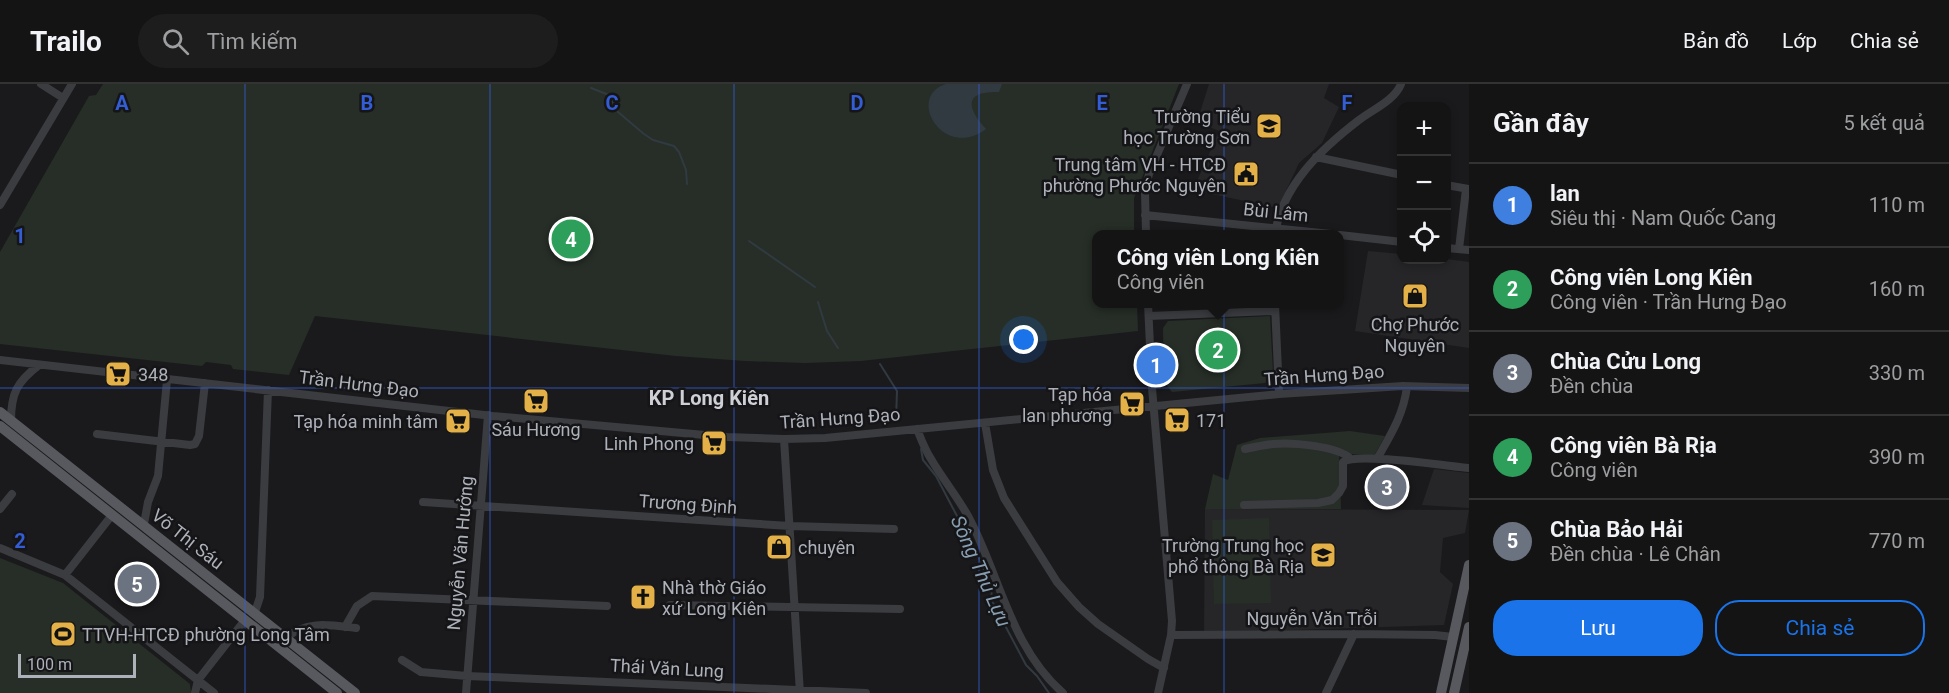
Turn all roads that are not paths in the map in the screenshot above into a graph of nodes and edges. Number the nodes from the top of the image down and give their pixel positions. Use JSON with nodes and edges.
{"nodes":[{"id":1,"x":41,"y":84,"type":"edge"},
{"id":2,"x":72,"y":84,"type":"edge"},
{"id":3,"x":1187,"y":84,"type":"edge"},
{"id":4,"x":1401,"y":84,"type":"edge"},
{"id":5,"x":63,"y":98,"type":"junction"},
{"id":6,"x":1316,"y":158,"type":"junction"},
{"id":7,"x":1397,"y":174,"type":"edge"},
{"id":8,"x":1451,"y":186,"type":"edge"},
{"id":9,"x":1467,"y":189,"type":"edge"},
{"id":10,"x":0,"y":205,"type":"edge"},
{"id":11,"x":1145,"y":215,"type":"junction"},
{"id":12,"x":1146,"y":230,"type":"edge"},
{"id":13,"x":1267,"y":230,"type":"edge"},
{"id":14,"x":1275,"y":230,"type":"edge"},
{"id":15,"x":1344,"y":235,"type":"edge"},
{"id":16,"x":1397,"y":242,"type":"edge"},
{"id":17,"x":1464,"y":250,"type":"edge"},
{"id":18,"x":1148,"y":308,"type":"edge"},
{"id":19,"x":1261,"y":308,"type":"edge"},
{"id":20,"x":1275,"y":308,"type":"edge"},
{"id":21,"x":1149,"y":316,"type":"junction"},
{"id":22,"x":0,"y":360,"type":"edge"},
{"id":23,"x":39,"y":365,"type":"junction"},
{"id":24,"x":167,"y":380,"type":"junction"},
{"id":25,"x":205,"y":383,"type":"junction"},
{"id":26,"x":1407,"y":387,"type":"junction"},
{"id":27,"x":1469,"y":388,"type":"edge"},
{"id":28,"x":268,"y":390,"type":"junction"},
{"id":29,"x":1279,"y":394,"type":"junction"},
{"id":30,"x":1154,"y":405,"type":"junction"},
{"id":31,"x":0,"y":412,"type":"edge"},
{"id":32,"x":488,"y":416,"type":"junction"},
{"id":33,"x":10,"y":421,"type":"junction"},
{"id":34,"x":985,"y":423,"type":"junction"},
{"id":35,"x":0,"y":426,"type":"edge"},
{"id":36,"x":917,"y":429,"type":"junction"},
{"id":37,"x":97,"y":434,"type":"dead end"},
{"id":38,"x":784,"y":439,"type":"junction"},
{"id":39,"x":162,"y":442,"type":"junction"},
{"id":40,"x":1245,"y":449,"type":"dead end"},
{"id":41,"x":1350,"y":459,"type":"junction"},
{"id":42,"x":1377,"y":459,"type":"junction"},
{"id":43,"x":1469,"y":468,"type":"edge"},
{"id":44,"x":12,"y":494,"type":"dead end"},
{"id":45,"x":423,"y":502,"type":"dead end"},
{"id":46,"x":481,"y":505,"type":"junction"},
{"id":47,"x":1244,"y":505,"type":"dead end"},
{"id":48,"x":0,"y":509,"type":"edge"},
{"id":49,"x":112,"y":515,"type":"junction"},
{"id":50,"x":144,"y":524,"type":"junction"},
{"id":51,"x":790,"y":526,"type":"junction"},
{"id":52,"x":894,"y":529,"type":"dead end"},
{"id":53,"x":0,"y":548,"type":"edge"},
{"id":54,"x":1469,"y":565,"type":"edge"},
{"id":55,"x":65,"y":575,"type":"junction"},
{"id":56,"x":473,"y":600,"type":"junction"},
{"id":57,"x":670,"y":605,"type":"dead end"},
{"id":58,"x":608,"y":606,"type":"dead end"},
{"id":59,"x":796,"y":607,"type":"junction"},
{"id":60,"x":900,"y":609,"type":"dead end"},
{"id":61,"x":255,"y":612,"type":"junction"},
{"id":62,"x":245,"y":620,"type":"junction"},
{"id":63,"x":345,"y":627,"type":"junction"},
{"id":64,"x":1469,"y":627,"type":"edge"},
{"id":65,"x":356,"y":628,"type":"dead end"},
{"id":66,"x":1354,"y":634,"type":"junction"},
{"id":67,"x":1171,"y":635,"type":"junction"},
{"id":68,"x":1453,"y":637,"type":"junction"},
{"id":69,"x":286,"y":638,"type":"junction"},
{"id":70,"x":1468,"y":641,"type":"edge"},
{"id":71,"x":402,"y":660,"type":"dead end"},
{"id":72,"x":1164,"y":668,"type":"junction"},
{"id":73,"x":467,"y":676,"type":"junction"},
{"id":74,"x":198,"y":680,"type":"junction"},
{"id":75,"x":800,"y":692,"type":"edge"},
{"id":76,"x":195,"y":693,"type":"edge"},
{"id":77,"x":214,"y":693,"type":"edge"},
{"id":78,"x":337,"y":693,"type":"edge"},
{"id":79,"x":355,"y":693,"type":"edge"},
{"id":80,"x":466,"y":693,"type":"edge"},
{"id":81,"x":866,"y":693,"type":"edge"},
{"id":82,"x":1063,"y":693,"type":"edge"},
{"id":83,"x":1158,"y":693,"type":"edge"},
{"id":84,"x":1326,"y":693,"type":"edge"},
{"id":85,"x":1441,"y":693,"type":"edge"},
{"id":86,"x":1454,"y":693,"type":"edge"}],
"edges":[{"from":1,"to":5,"type":"street"},
{"from":2,"to":5,"type":"street"},
{"from":3,"to":11,"type":"street"},
{"from":4,"to":6,"type":"street"},
{"from":5,"to":10,"type":"street"},
{"from":6,"to":7,"type":"street"},
{"from":6,"to":14,"type":"street"},
{"from":8,"to":9,"type":"street"},
{"from":9,"to":17,"type":"street"},
{"from":11,"to":12,"type":"street"},
{"from":11,"to":13,"type":"street","name":"Bùi Lâm"},
{"from":15,"to":16,"type":"street"},
{"from":18,"to":21,"type":"street"},
{"from":19,"to":21,"type":"street"},
{"from":20,"to":29,"type":"street"},
{"from":21,"to":30,"type":"street"},
{"from":22,"to":23,"type":"street","name":"Trần Hưng Đạo"},
{"from":23,"to":24,"type":"street","name":"Trần Hưng Đạo"},
{"from":23,"to":33,"type":"street"},
{"from":24,"to":25,"type":"street","name":"Trần Hưng Đạo"},
{"from":24,"to":39,"type":"street"},
{"from":25,"to":28,"type":"street","name":"Trần Hưng Đạo"},
{"from":25,"to":39,"type":"street"},
{"from":26,"to":27,"type":"street","name":"Trần Hưng Đạo"},
{"from":26,"to":29,"type":"street","name":"Trần Hưng Đạo"},
{"from":26,"to":42,"type":"street"},
{"from":28,"to":32,"type":"street","name":"Trần Hưng Đạo"},
{"from":28,"to":61,"type":"street"},
{"from":29,"to":30,"type":"street","name":"Trần Hưng Đạo"},
{"from":30,"to":34,"type":"street","name":"Trần Hưng Đạo"},
{"from":30,"to":67,"type":"street"},
{"from":31,"to":33,"type":"main road","name":"Võ Thị Sáu"},
{"from":32,"to":38,"type":"street","name":"Trần Hưng Đạo"},
{"from":32,"to":46,"type":"street","name":"Nguyễn Văn Hưởng"},
{"from":33,"to":50,"type":"main road","name":"Võ Thị Sáu"},
{"from":34,"to":36,"type":"street","name":"Trần Hưng Đạo"},
{"from":34,"to":72,"type":"street"},
{"from":35,"to":49,"type":"main road","name":"Võ Thị Sáu"},
{"from":36,"to":38,"type":"street","name":"Trần Hưng Đạo"},
{"from":36,"to":82,"type":"street"},
{"from":37,"to":39,"type":"street"},
{"from":38,"to":51,"type":"street"},
{"from":39,"to":50,"type":"street"},
{"from":40,"to":41,"type":"street"},
{"from":41,"to":42,"type":"street"},
{"from":41,"to":47,"type":"street"},
{"from":42,"to":43,"type":"street"},
{"from":44,"to":48,"type":"street"},
{"from":45,"to":46,"type":"street","name":"Trương Định"},
{"from":46,"to":51,"type":"street","name":"Trương Định"},
{"from":46,"to":56,"type":"street","name":"Nguyễn Văn Hưởng"},
{"from":49,"to":55,"type":"street"},
{"from":49,"to":62,"type":"main road","name":"Võ Thị Sáu"},
{"from":50,"to":61,"type":"main road","name":"Võ Thị Sáu"},
{"from":51,"to":52,"type":"street","name":"Trương Định"},
{"from":51,"to":59,"type":"street"},
{"from":53,"to":55,"type":"street"},
{"from":54,"to":68,"type":"main road"},
{"from":55,"to":74,"type":"street"},
{"from":56,"to":58,"type":"street"},
{"from":56,"to":63,"type":"street"},
{"from":56,"to":73,"type":"street","name":"Nguyễn Văn Hưởng"},
{"from":57,"to":59,"type":"street"},
{"from":59,"to":60,"type":"street"},
{"from":59,"to":75,"type":"street"},
{"from":61,"to":69,"type":"main road","name":"Võ Thị Sáu"},
{"from":62,"to":74,"type":"street"},
{"from":62,"to":78,"type":"main road","name":"Võ Thị Sáu"},
{"from":63,"to":65,"type":"street"},
{"from":63,"to":69,"type":"street"},
{"from":64,"to":70,"type":"main road"},
{"from":66,"to":67,"type":"street","name":"Nguyễn Văn Trỗi"},
{"from":66,"to":68,"type":"street","name":"Nguyễn Văn Trỗi"},
{"from":66,"to":84,"type":"street"},
{"from":67,"to":72,"type":"street"},
{"from":68,"to":85,"type":"main road"},
{"from":69,"to":79,"type":"main road","name":"Võ Thị Sáu"},
{"from":70,"to":86,"type":"main road"},
{"from":71,"to":73,"type":"street","name":"Thái Văn Lung"},
{"from":72,"to":83,"type":"street"},
{"from":73,"to":75,"type":"street","name":"Thái Văn Lung"},
{"from":73,"to":80,"type":"street","name":"Nguyễn Văn Hưởng"},
{"from":74,"to":76,"type":"street"},
{"from":74,"to":77,"type":"street"},
{"from":75,"to":81,"type":"street","name":"Thái Văn Lung"}]}
